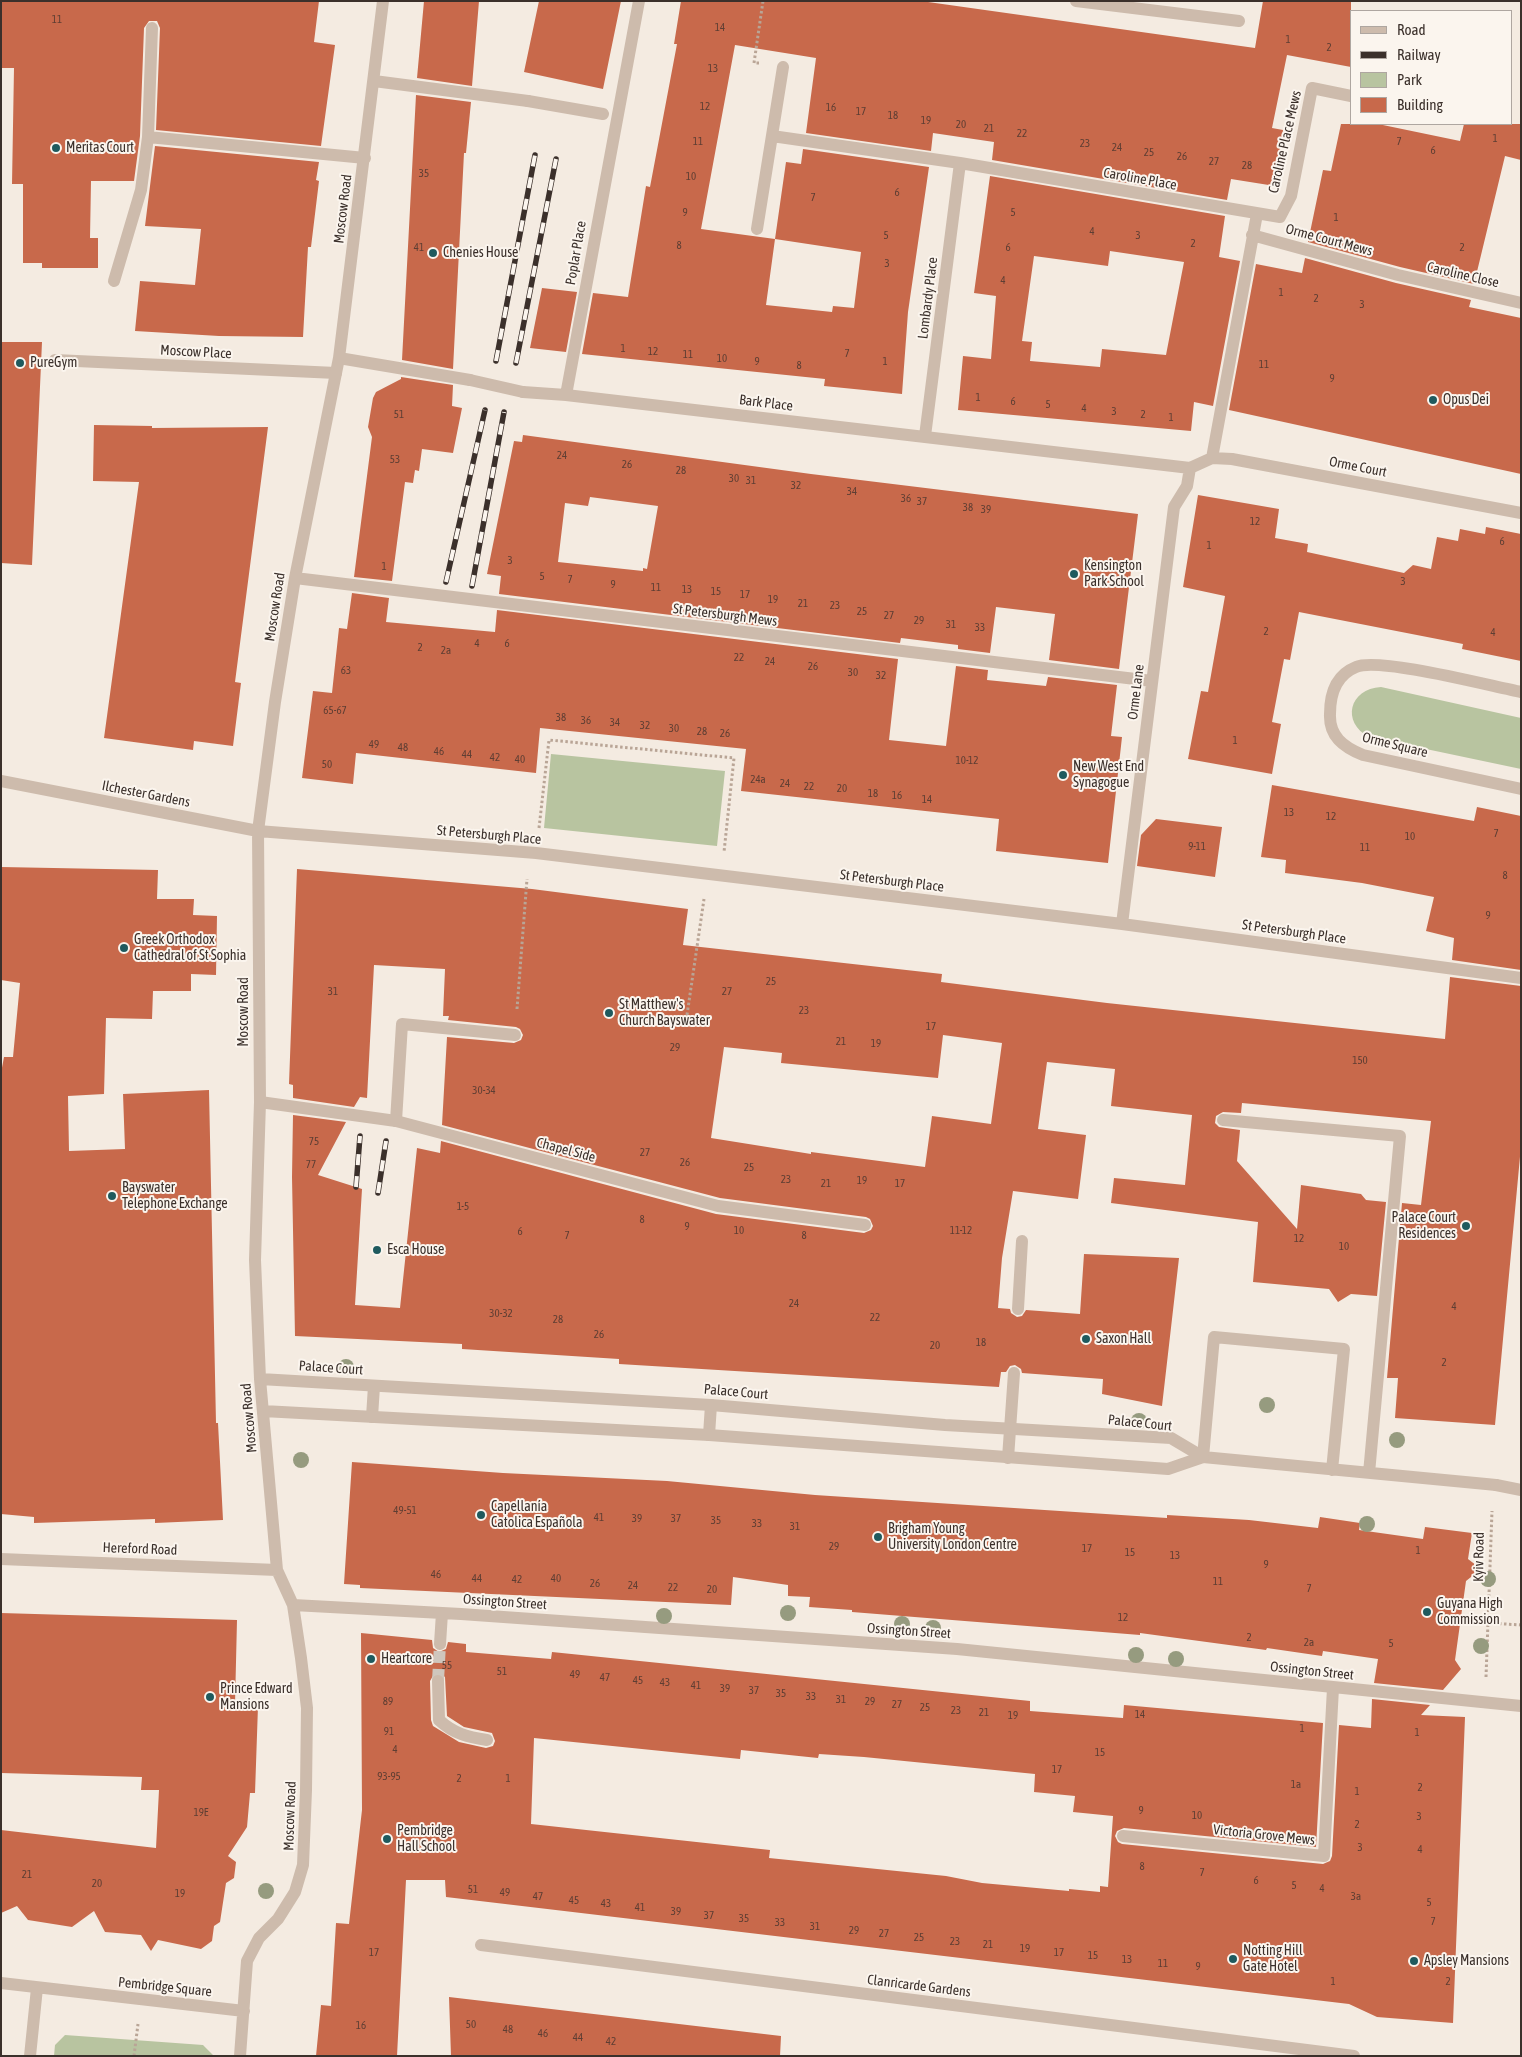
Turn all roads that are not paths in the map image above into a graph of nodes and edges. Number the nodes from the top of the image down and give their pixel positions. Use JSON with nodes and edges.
{"nodes":[{"id":1,"x":382,"y":1,"type":"edge"},
{"id":2,"x":639,"y":1,"type":"edge"},
{"id":3,"x":1076,"y":1,"type":"edge"},
{"id":4,"x":1239,"y":21,"type":"dead end"},
{"id":5,"x":152,"y":28,"type":"dead end"},
{"id":6,"x":783,"y":67,"type":"dead end"},
{"id":7,"x":374,"y":81,"type":"junction"},
{"id":8,"x":1350,"y":96,"type":"edge"},
{"id":9,"x":616,"y":116,"type":"junction"},
{"id":10,"x":772,"y":136,"type":"junction"},
{"id":11,"x":148,"y":137,"type":"junction"},
{"id":12,"x":364,"y":158,"type":"junction"},
{"id":13,"x":960,"y":163,"type":"junction"},
{"id":14,"x":1257,"y":214,"type":"junction"},
{"id":15,"x":757,"y":229,"type":"dead end"},
{"id":16,"x":1252,"y":235,"type":"junction"},
{"id":17,"x":1398,"y":275,"type":"joint"},
{"id":18,"x":114,"y":281,"type":"dead end"},
{"id":19,"x":1521,"y":303,"type":"edge"},
{"id":20,"x":339,"y":358,"type":"junction"},
{"id":21,"x":55,"y":360,"type":"dead end"},
{"id":22,"x":336,"y":373,"type":"junction"},
{"id":23,"x":566,"y":395,"type":"junction"},
{"id":24,"x":926,"y":436,"type":"junction"},
{"id":25,"x":1212,"y":458,"type":"junction"},
{"id":26,"x":1190,"y":468,"type":"junction"},
{"id":27,"x":1521,"y":513,"type":"edge"},
{"id":28,"x":295,"y":578,"type":"junction"},
{"id":29,"x":1152,"y":682,"type":"junction"},
{"id":30,"x":1521,"y":692,"type":"edge"},
{"id":31,"x":1,"y":781,"type":"edge"},
{"id":32,"x":1521,"y":789,"type":"edge"},
{"id":33,"x":258,"y":831,"type":"junction"},
{"id":34,"x":1122,"y":924,"type":"junction"},
{"id":35,"x":1521,"y":978,"type":"edge"},
{"id":36,"x":515,"y":1035,"type":"road end"},
{"id":37,"x":260,"y":1102,"type":"junction"},
{"id":38,"x":1223,"y":1120,"type":"dead end"},
{"id":39,"x":396,"y":1121,"type":"junction"},
{"id":40,"x":865,"y":1225,"type":"dead end"},
{"id":41,"x":1022,"y":1241,"type":"dead end"},
{"id":42,"x":1018,"y":1309,"type":"dead end"},
{"id":43,"x":1014,"y":1372,"type":"dead end"},
{"id":44,"x":260,"y":1379,"type":"junction"},
{"id":45,"x":374,"y":1386,"type":"junction"},
{"id":46,"x":711,"y":1405,"type":"junction"},
{"id":47,"x":263,"y":1411,"type":"junction"},
{"id":48,"x":372,"y":1417,"type":"junction"},
{"id":49,"x":1009,"y":1428,"type":"junction"},
{"id":50,"x":709,"y":1435,"type":"junction"},
{"id":51,"x":1008,"y":1458,"type":"junction"},
{"id":52,"x":1203,"y":1458,"type":"junction"},
{"id":53,"x":1332,"y":1470,"type":"junction"},
{"id":54,"x":1369,"y":1473,"type":"junction"},
{"id":55,"x":1521,"y":1490,"type":"edge"},
{"id":56,"x":1,"y":1559,"type":"edge"},
{"id":57,"x":277,"y":1570,"type":"junction"},
{"id":58,"x":294,"y":1605,"type":"junction"},
{"id":59,"x":442,"y":1613,"type":"junction"},
{"id":60,"x":440,"y":1644,"type":"tunnel mouth"},
{"id":61,"x":438,"y":1681,"type":"tunnel mouth"},
{"id":62,"x":1333,"y":1688,"type":"junction"},
{"id":63,"x":1521,"y":1706,"type":"edge"},
{"id":64,"x":487,"y":1740,"type":"dead end"},
{"id":65,"x":1123,"y":1836,"type":"dead end"},
{"id":66,"x":481,"y":1945,"type":"dead end"},
{"id":67,"x":1,"y":1983,"type":"edge"},
{"id":68,"x":37,"y":1988,"type":"junction"},
{"id":69,"x":244,"y":2011,"type":"junction"},
{"id":70,"x":30,"y":2056,"type":"edge"},
{"id":71,"x":240,"y":2056,"type":"edge"},
{"id":72,"x":1354,"y":2056,"type":"edge"}],
"edges":[{"from":1,"to":7,"type":"street","name":"Moscow Road"},
{"from":2,"to":9,"type":"street","name":"Poplar Place"},
{"from":3,"to":4,"type":"street"},
{"from":5,"to":11,"type":"street"},
{"from":6,"to":10,"type":"street"},
{"from":7,"to":9,"type":"street","bridge":true},
{"from":7,"to":12,"type":"street","name":"Moscow Road"},
{"from":8,"to":14,"type":"street","name":"Caroline Place Mews"},
{"from":9,"to":23,"type":"street","name":"Poplar Place"},
{"from":10,"to":13,"type":"street","name":"Caroline Place"},
{"from":10,"to":15,"type":"street"},
{"from":11,"to":12,"type":"street"},
{"from":11,"to":18,"type":"street"},
{"from":12,"to":20,"type":"street","name":"Moscow Road"},
{"from":13,"to":14,"type":"street","name":"Caroline Place"},
{"from":13,"to":24,"type":"street","name":"Lombardy Place"},
{"from":14,"to":16,"type":"street"},
{"from":16,"to":17,"type":"street","name":"Orme Court Mews"},
{"from":16,"to":25,"type":"street"},
{"from":17,"to":19,"type":"street","name":"Caroline Close"},
{"from":20,"to":22,"type":"street","name":"Moscow Road"},
{"from":20,"to":23,"type":"street","name":"Bark Place","bridge":true},
{"from":21,"to":22,"type":"street","name":"Moscow Place"},
{"from":22,"to":28,"type":"street","name":"Moscow Road"},
{"from":23,"to":24,"type":"street","name":"Bark Place"},
{"from":24,"to":26,"type":"street","name":"Bark Place"},
{"from":25,"to":26,"type":"street","name":"Orme Court"},
{"from":25,"to":27,"type":"street","name":"Orme Court"},
{"from":26,"to":29,"type":"street","name":"Orme Lane"},
{"from":28,"to":29,"type":"street","name":"St Petersburgh Mews"},
{"from":28,"to":33,"type":"street","name":"Moscow Road"},
{"from":29,"to":34,"type":"street","name":"Orme Lane"},
{"from":30,"to":32,"type":"street","name":"Orme Square"},
{"from":31,"to":33,"type":"street","name":"Ilchester Gardens"},
{"from":33,"to":34,"type":"street","name":"St Petersburgh Place"},
{"from":33,"to":37,"type":"street","name":"Moscow Road"},
{"from":34,"to":35,"type":"street","name":"St Petersburgh Place"},
{"from":36,"to":39,"type":"street"},
{"from":37,"to":39,"type":"street","name":"Chapel Side"},
{"from":37,"to":44,"type":"street","name":"Moscow Road"},
{"from":38,"to":54,"type":"street"},
{"from":39,"to":40,"type":"street","name":"Chapel Side"},
{"from":41,"to":42,"type":"street"},
{"from":43,"to":49,"type":"street"},
{"from":44,"to":45,"type":"street","name":"Palace Court"},
{"from":44,"to":47,"type":"street","name":"Moscow Road"},
{"from":45,"to":46,"type":"street","name":"Palace Court"},
{"from":45,"to":48,"type":"street"},
{"from":46,"to":49,"type":"street","name":"Palace Court"},
{"from":46,"to":50,"type":"street"},
{"from":47,"to":48,"type":"street","name":"Palace Court"},
{"from":47,"to":57,"type":"street","name":"Moscow Road"},
{"from":48,"to":50,"type":"street","name":"Palace Court"},
{"from":49,"to":51,"type":"street"},
{"from":49,"to":52,"type":"street","name":"Palace Court"},
{"from":50,"to":51,"type":"street","name":"Palace Court"},
{"from":51,"to":52,"type":"street","name":"Palace Court"},
{"from":52,"to":53,"type":"street","name":"Palace Court"},
{"from":52,"to":53,"type":"street"},
{"from":53,"to":54,"type":"street","name":"Palace Court"},
{"from":54,"to":55,"type":"street","name":"Palace Court"},
{"from":56,"to":57,"type":"street","name":"Hereford Road"},
{"from":57,"to":58,"type":"street","name":"Moscow Road"},
{"from":58,"to":59,"type":"street","name":"Ossington Street"},
{"from":58,"to":69,"type":"street","name":"Moscow Road"},
{"from":59,"to":60,"type":"street"},
{"from":59,"to":62,"type":"street","name":"Ossington Street"},
{"from":61,"to":64,"type":"street"},
{"from":62,"to":63,"type":"street","name":"Ossington Street"},
{"from":62,"to":65,"type":"street","name":"Victoria Grove Mews"},
{"from":66,"to":72,"type":"street","name":"Clanricarde Gardens"},
{"from":67,"to":68,"type":"street","name":"Pembridge Square"},
{"from":68,"to":69,"type":"street","name":"Pembridge Square"},
{"from":68,"to":70,"type":"street"},
{"from":69,"to":71,"type":"street"}]}
